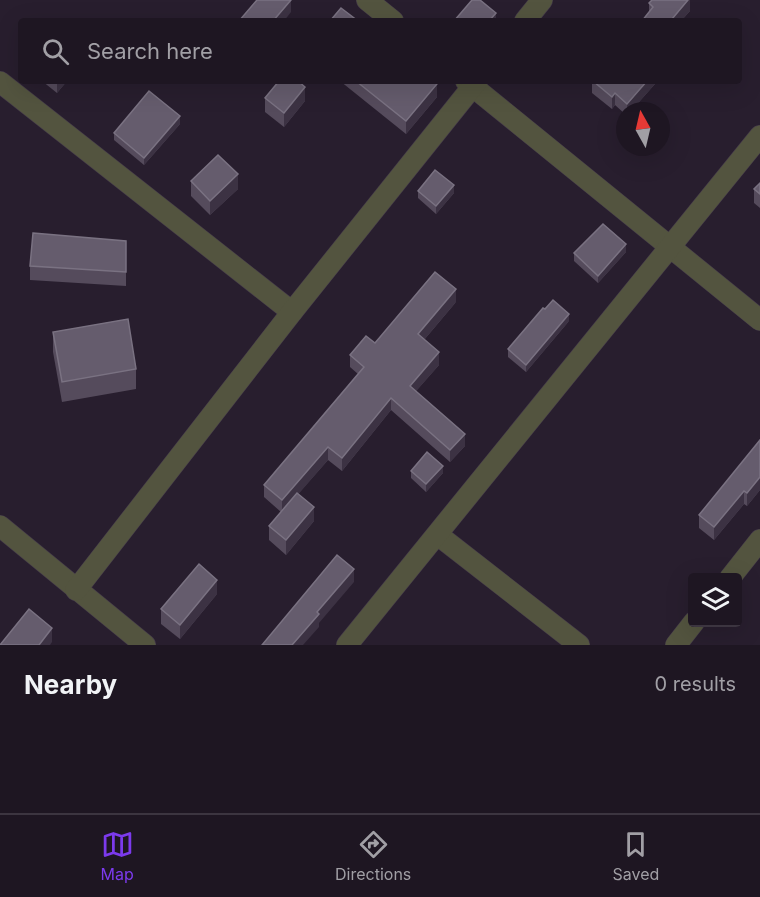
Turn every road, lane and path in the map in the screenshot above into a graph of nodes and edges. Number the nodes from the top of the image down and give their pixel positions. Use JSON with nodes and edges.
{"nodes":[{"id":1,"x":367,"y":0,"type":"edge"},
{"id":2,"x":542,"y":0,"type":"edge"},
{"id":3,"x":389,"y":18,"type":"edge"},
{"id":4,"x":527,"y":18,"type":"edge"},
{"id":5,"x":0,"y":82,"type":"edge"},
{"id":6,"x":471,"y":84,"type":"edge"},
{"id":7,"x":473,"y":84,"type":"edge"},
{"id":8,"x":760,"y":136,"type":"edge"},
{"id":9,"x":671,"y":247,"type":"junction"},
{"id":10,"x":292,"y":312,"type":"junction"},
{"id":11,"x":760,"y":320,"type":"edge"},
{"id":12,"x":0,"y":526,"type":"edge"},
{"id":13,"x":438,"y":535,"type":"junction"},
{"id":14,"x":760,"y":540,"type":"edge"},
{"id":15,"x":734,"y":573,"type":"edge"},
{"id":16,"x":76,"y":590,"type":"junction"},
{"id":17,"x":690,"y":627,"type":"edge"},
{"id":18,"x":145,"y":645,"type":"edge"},
{"id":19,"x":347,"y":645,"type":"edge"},
{"id":20,"x":579,"y":645,"type":"edge"},
{"id":21,"x":676,"y":645,"type":"edge"}],
"edges":[{"from":1,"to":3,"type":"street"},
{"from":2,"to":4,"type":"street"},
{"from":5,"to":10,"type":"street"},
{"from":6,"to":10,"type":"street"},
{"from":7,"to":9,"type":"street"},
{"from":8,"to":9,"type":"street"},
{"from":9,"to":11,"type":"street"},
{"from":9,"to":13,"type":"street"},
{"from":10,"to":16,"type":"street"},
{"from":12,"to":16,"type":"street"},
{"from":13,"to":19,"type":"street"},
{"from":13,"to":20,"type":"street"},
{"from":14,"to":15,"type":"street"},
{"from":16,"to":18,"type":"street"},
{"from":17,"to":21,"type":"street"}]}
